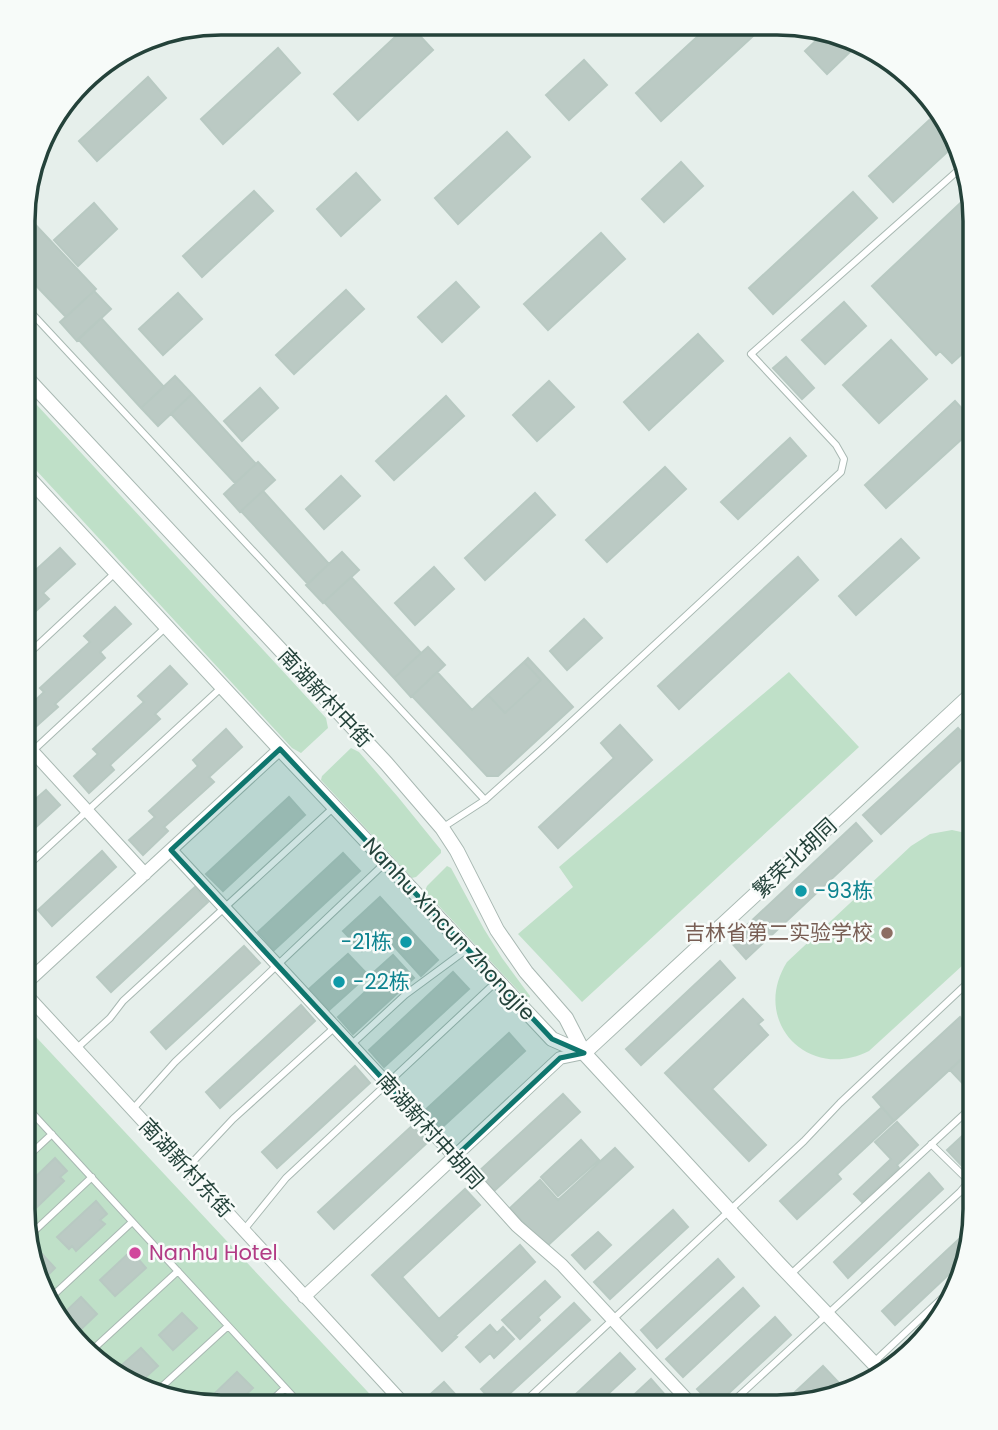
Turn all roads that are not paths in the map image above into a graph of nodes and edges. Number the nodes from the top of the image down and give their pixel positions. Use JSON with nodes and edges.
{"nodes":[{"id":1,"x":957,"y":172,"type":"edge"},
{"id":2,"x":35,"y":318,"type":"edge"},
{"id":3,"x":35,"y":387,"type":"edge"},
{"id":4,"x":35,"y":485,"type":"edge"},
{"id":5,"x":116,"y":572,"type":"junction"},
{"id":6,"x":166,"y":627,"type":"junction"},
{"id":7,"x":35,"y":648,"type":"edge"},
{"id":8,"x":222,"y":687,"type":"junction"},
{"id":9,"x":963,"y":702,"type":"edge"},
{"id":10,"x":35,"y":743,"type":"edge"},
{"id":11,"x":280,"y":749,"type":"junction"},
{"id":12,"x":35,"y":760,"type":"edge"},
{"id":13,"x":485,"y":800,"type":"junction"},
{"id":14,"x":334,"y":807,"type":"junction"},
{"id":15,"x":88,"y":812,"type":"junction"},
{"id":16,"x":442,"y":828,"type":"junction"},
{"id":17,"x":171,"y":850,"type":"junction"},
{"id":18,"x":35,"y":859,"type":"edge"},
{"id":19,"x":386,"y":862,"type":"junction"},
{"id":20,"x":145,"y":874,"type":"junction"},
{"id":21,"x":224,"y":908,"type":"junction"},
{"id":22,"x":468,"y":949,"type":"junction"},
{"id":23,"x":277,"y":965,"type":"junction"},
{"id":24,"x":35,"y":977,"type":"edge"},
{"id":25,"x":498,"y":981,"type":"junction"},
{"id":26,"x":963,"y":987,"type":"edge"},
{"id":27,"x":35,"y":1002,"type":"edge"},
{"id":28,"x":335,"y":1027,"type":"junction"},
{"id":29,"x":351,"y":1045,"type":"junction"},
{"id":30,"x":76,"y":1049,"type":"junction"},
{"id":31,"x":584,"y":1053,"type":"junction"},
{"id":32,"x":387,"y":1084,"type":"junction"},
{"id":33,"x":132,"y":1110,"type":"junction"},
{"id":34,"x":963,"y":1115,"type":"edge"},
{"id":35,"x":35,"y":1116,"type":"edge"},
{"id":36,"x":52,"y":1134,"type":"junction"},
{"id":37,"x":931,"y":1144,"type":"junction"},
{"id":38,"x":35,"y":1150,"type":"edge"},
{"id":39,"x":455,"y":1157,"type":"junction"},
{"id":40,"x":186,"y":1168,"type":"junction"},
{"id":41,"x":963,"y":1176,"type":"edge"},
{"id":42,"x":92,"y":1177,"type":"junction"},
{"id":43,"x":963,"y":1188,"type":"edge"},
{"id":44,"x":729,"y":1210,"type":"junction"},
{"id":45,"x":132,"y":1222,"type":"junction"},
{"id":46,"x":36,"y":1229,"type":"edge"},
{"id":47,"x":243,"y":1231,"type":"junction"},
{"id":48,"x":178,"y":1271,"type":"junction"},
{"id":49,"x":790,"y":1275,"type":"junction"},
{"id":50,"x":55,"y":1293,"type":"edge"},
{"id":51,"x":304,"y":1297,"type":"junction"},
{"id":52,"x":936,"y":1306,"type":"edge"},
{"id":53,"x":827,"y":1314,"type":"junction"},
{"id":54,"x":612,"y":1320,"type":"junction"},
{"id":55,"x":228,"y":1326,"type":"junction"},
{"id":56,"x":96,"y":1347,"type":"edge"},
{"id":57,"x":881,"y":1364,"type":"edge"},
{"id":58,"x":876,"y":1367,"type":"edge"},
{"id":59,"x":164,"y":1386,"type":"edge"},
{"id":60,"x":285,"y":1388,"type":"junction"},
{"id":61,"x":278,"y":1395,"type":"edge"},
{"id":62,"x":292,"y":1395,"type":"edge"},
{"id":63,"x":396,"y":1395,"type":"edge"},
{"id":64,"x":531,"y":1395,"type":"edge"},
{"id":65,"x":683,"y":1395,"type":"edge"},
{"id":66,"x":740,"y":1395,"type":"edge"}],
"edges":[{"from":1,"to":13,"type":"lane"},
{"from":2,"to":13,"type":"lane"},
{"from":3,"to":16,"type":"street","name":"南湖新村中街"},
{"from":4,"to":5,"type":"street","name":"Nanhu Xincun Zhongjie"},
{"from":5,"to":6,"type":"street","name":"Nanhu Xincun Zhongjie"},
{"from":5,"to":7,"type":"lane"},
{"from":6,"to":8,"type":"street","name":"Nanhu Xincun Zhongjie"},
{"from":6,"to":10,"type":"lane"},
{"from":8,"to":11,"type":"street","name":"Nanhu Xincun Zhongjie"},
{"from":8,"to":15,"type":"lane"},
{"from":9,"to":31,"type":"street","name":"繁荣北胡同"},
{"from":11,"to":14,"type":"street","name":"Nanhu Xincun Zhongjie"},
{"from":11,"to":17,"type":"street"},
{"from":12,"to":15,"type":"street"},
{"from":13,"to":16,"type":"lane"},
{"from":14,"to":19,"type":"street","name":"Nanhu Xincun Zhongjie"},
{"from":14,"to":21,"type":"lane"},
{"from":15,"to":18,"type":"lane"},
{"from":15,"to":20,"type":"street"},
{"from":16,"to":31,"type":"street","name":"南湖新村中街"},
{"from":17,"to":20,"type":"street"},
{"from":17,"to":21,"type":"street","name":"南湖新村中胡同"},
{"from":19,"to":22,"type":"street","name":"Nanhu Xincun Zhongjie"},
{"from":19,"to":23,"type":"lane"},
{"from":20,"to":24,"type":"street"},
{"from":21,"to":23,"type":"street","name":"南湖新村中胡同"},
{"from":21,"to":30,"type":"lane"},
{"from":22,"to":25,"type":"street","name":"Nanhu Xincun Zhongjie"},
{"from":22,"to":29,"type":"lane"},
{"from":23,"to":28,"type":"street","name":"南湖新村中胡同"},
{"from":23,"to":33,"type":"lane"},
{"from":25,"to":31,"type":"street","name":"Nanhu Xincun Zhongjie"},
{"from":25,"to":32,"type":"lane"},
{"from":26,"to":44,"type":"lane"},
{"from":27,"to":30,"type":"street","name":"南湖新村东街"},
{"from":28,"to":29,"type":"street","name":"南湖新村中胡同"},
{"from":28,"to":40,"type":"lane"},
{"from":29,"to":32,"type":"street","name":"南湖新村中胡同"},
{"from":30,"to":33,"type":"street","name":"南湖新村东街"},
{"from":31,"to":39,"type":"street"},
{"from":31,"to":44,"type":"street","name":"Nanhu Xincun Zhongjie"},
{"from":32,"to":39,"type":"street","name":"南湖新村中胡同"},
{"from":32,"to":47,"type":"lane"},
{"from":33,"to":40,"type":"street","name":"南湖新村东街"},
{"from":34,"to":37,"type":"lane"},
{"from":35,"to":36,"type":"lane"},
{"from":36,"to":38,"type":"lane"},
{"from":36,"to":42,"type":"lane"},
{"from":37,"to":41,"type":"lane"},
{"from":37,"to":49,"type":"lane"},
{"from":39,"to":51,"type":"street"},
{"from":39,"to":54,"type":"street","name":"南湖新村中胡同"},
{"from":40,"to":47,"type":"street","name":"南湖新村东街"},
{"from":42,"to":45,"type":"lane"},
{"from":42,"to":46,"type":"lane"},
{"from":43,"to":53,"type":"lane"},
{"from":44,"to":49,"type":"street","name":"Nanhu Xincun Zhongjie"},
{"from":44,"to":54,"type":"lane"},
{"from":45,"to":48,"type":"lane"},
{"from":45,"to":50,"type":"lane"},
{"from":47,"to":51,"type":"street","name":"南湖新村东街"},
{"from":48,"to":55,"type":"lane"},
{"from":48,"to":56,"type":"lane"},
{"from":49,"to":53,"type":"street","name":"Nanhu Xincun Zhongjie"},
{"from":51,"to":63,"type":"street","name":"南湖新村东街"},
{"from":52,"to":57,"type":"lane"},
{"from":53,"to":58,"type":"street","name":"Nanhu Xincun Zhongjie"},
{"from":53,"to":66,"type":"lane"},
{"from":54,"to":64,"type":"lane"},
{"from":54,"to":65,"type":"street","name":"南湖新村中胡同"},
{"from":55,"to":59,"type":"lane"},
{"from":55,"to":60,"type":"lane"},
{"from":60,"to":61,"type":"lane"},
{"from":60,"to":62,"type":"lane"}]}
